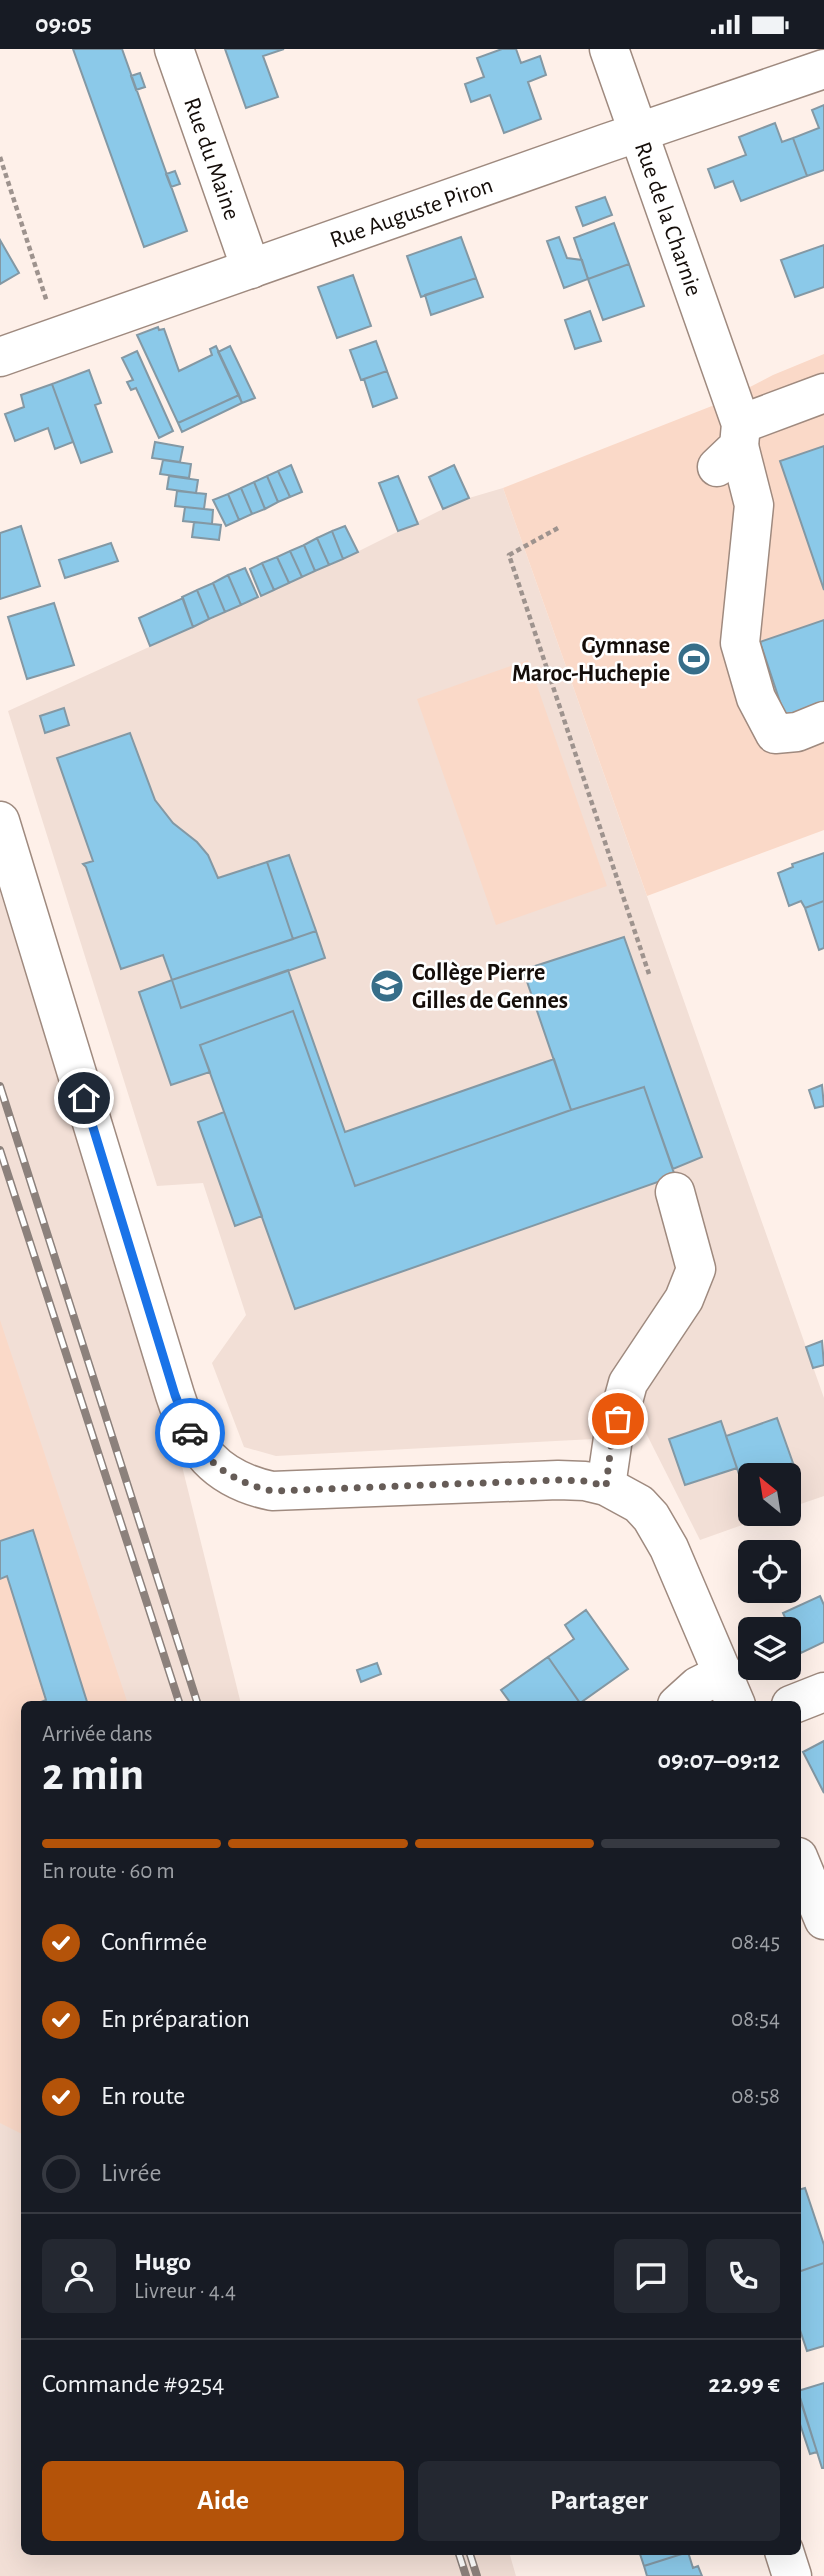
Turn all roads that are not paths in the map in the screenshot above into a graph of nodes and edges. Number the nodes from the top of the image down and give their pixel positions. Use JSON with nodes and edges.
{"nodes":[{"id":1,"x":173,"y":49,"type":"edge"},
{"id":2,"x":609,"y":49,"type":"edge"},
{"id":3,"x":824,"y":69,"type":"edge"},
{"id":4,"x":639,"y":132,"type":"junction"},
{"id":5,"x":251,"y":269,"type":"junction"},
{"id":6,"x":0,"y":357,"type":"edge"},
{"id":7,"x":824,"y":393,"type":"edge"},
{"id":8,"x":732,"y":446,"type":"junction"},
{"id":9,"x":824,"y":721,"type":"edge"},
{"id":10,"x":0,"y":821,"type":"edge"},
{"id":11,"x":675,"y":1192,"type":"dead end"},
{"id":12,"x":606,"y":1486,"type":"junction"},
{"id":13,"x":730,"y":1689,"type":"edge"},
{"id":14,"x":824,"y":1692,"type":"edge"},
{"id":15,"x":681,"y":1701,"type":"edge"},
{"id":16,"x":801,"y":1701,"type":"edge"},
{"id":17,"x":801,"y":1864,"type":"edge"},
{"id":18,"x":824,"y":1920,"type":"edge"},
{"id":19,"x":785,"y":2555,"type":"edge"},
{"id":20,"x":792,"y":2576,"type":"edge"}],
"edges":[{"from":1,"to":5,"type":"street","name":"Rue du Maine"},
{"from":2,"to":4,"type":"street","name":"Rue de la Charnie"},
{"from":3,"to":4,"type":"street","name":"Rue Auguste Piron"},
{"from":4,"to":5,"type":"street","name":"Rue Auguste Piron"},
{"from":4,"to":8,"type":"street","name":"Rue de la Charnie"},
{"from":5,"to":6,"type":"street","name":"Rue Auguste Piron"},
{"from":7,"to":8,"type":"street"},
{"from":8,"to":9,"type":"street","name":"Rue de la Charnie"},
{"from":10,"to":12,"type":"street"},
{"from":11,"to":12,"type":"street"},
{"from":12,"to":13,"type":"street"},
{"from":13,"to":15,"type":"street"},
{"from":14,"to":16,"type":"street"},
{"from":17,"to":18,"type":"street"},
{"from":19,"to":20,"type":"street"}]}
